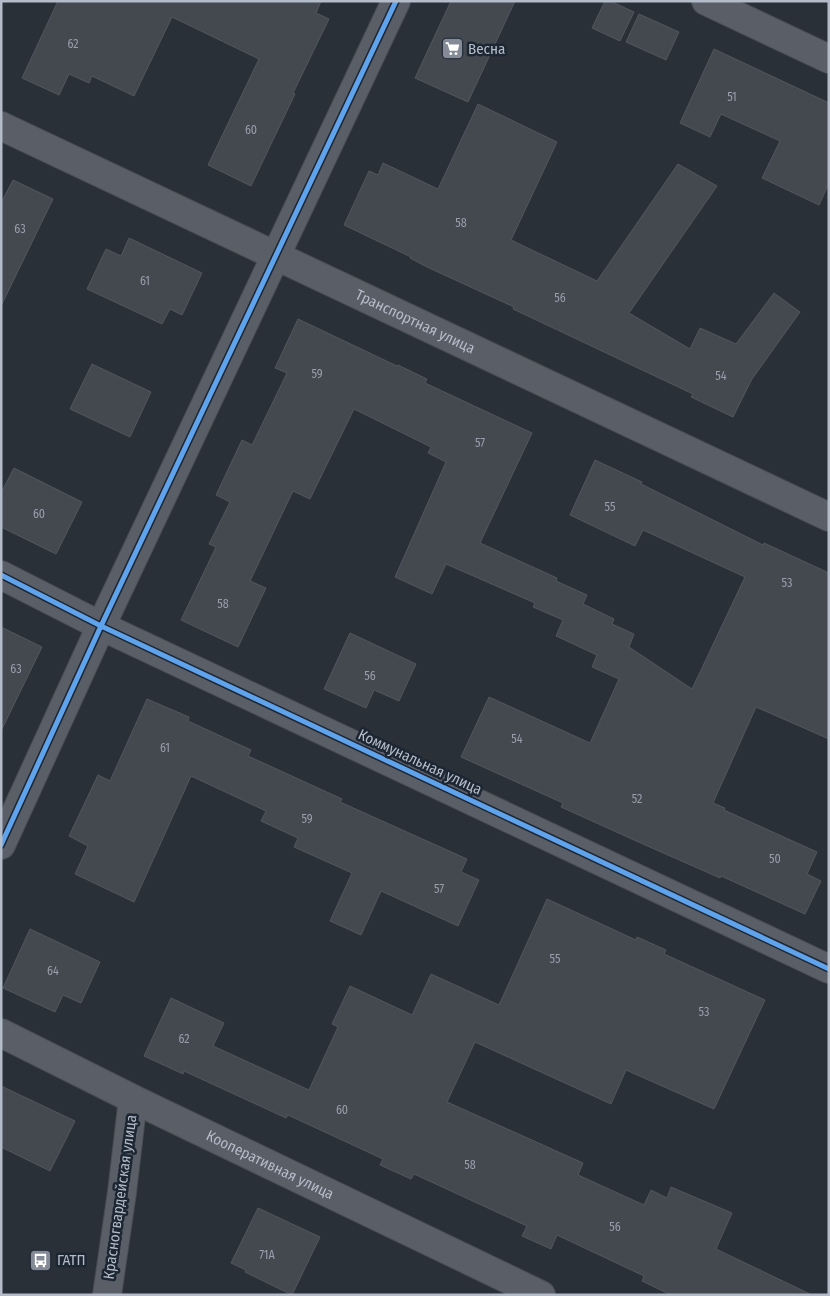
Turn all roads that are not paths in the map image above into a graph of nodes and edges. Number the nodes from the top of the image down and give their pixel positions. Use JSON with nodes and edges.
{"nodes":[{"id":1,"x":396,"y":1,"type":"edge"},
{"id":2,"x":706,"y":1,"type":"edge"},
{"id":3,"x":829,"y":59,"type":"edge"},
{"id":4,"x":1,"y":126,"type":"edge"},
{"id":5,"x":276,"y":255,"type":"junction"},
{"id":6,"x":829,"y":517,"type":"edge"},
{"id":7,"x":1,"y":575,"type":"edge"},
{"id":8,"x":102,"y":626,"type":"junction"},
{"id":9,"x":1,"y":845,"type":"edge"},
{"id":10,"x":829,"y":969,"type":"edge"},
{"id":11,"x":1,"y":1033,"type":"edge"},
{"id":12,"x":133,"y":1099,"type":"junction"},
{"id":13,"x":107,"y":1295,"type":"edge"},
{"id":14,"x":541,"y":1295,"type":"edge"}],
"edges":[{"from":1,"to":5,"type":"street"},
{"from":2,"to":3,"type":"street"},
{"from":4,"to":5,"type":"street","name":"Транспортная улица"},
{"from":5,"to":6,"type":"street","name":"Транспортная улица"},
{"from":5,"to":8,"type":"street"},
{"from":7,"to":8,"type":"street","name":"Коммунальная улица"},
{"from":8,"to":9,"type":"street"},
{"from":8,"to":10,"type":"street","name":"Коммунальная улица"},
{"from":11,"to":12,"type":"street","name":"Кооперативная улица"},
{"from":12,"to":13,"type":"street","name":"Красногвардейская улица"},
{"from":12,"to":14,"type":"street","name":"Кооперативная улица"}]}
